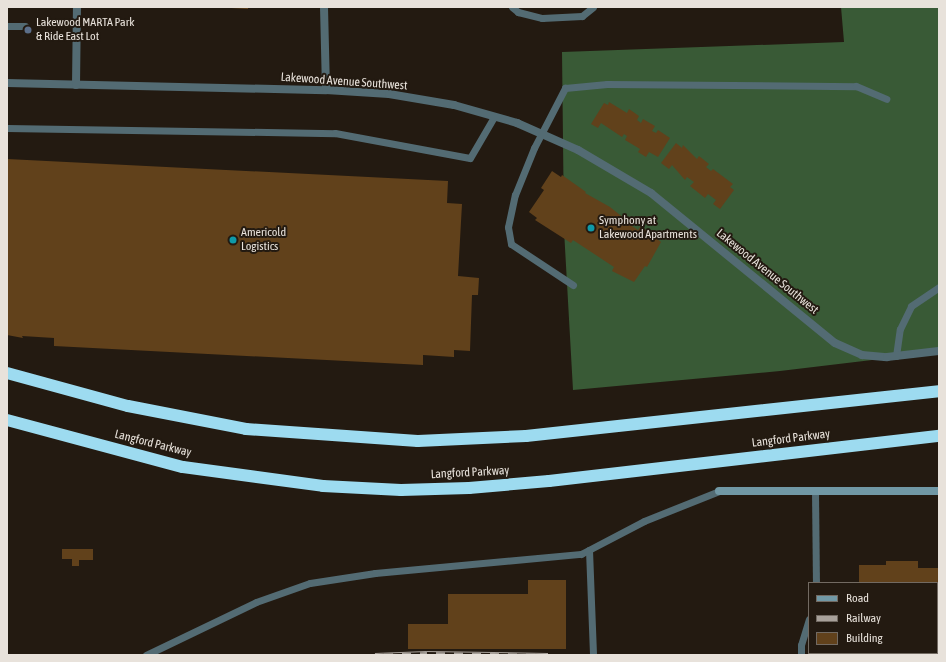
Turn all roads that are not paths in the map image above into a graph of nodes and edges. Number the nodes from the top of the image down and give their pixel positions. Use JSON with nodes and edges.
{"nodes":[{"id":1,"x":77,"y":7,"type":"edge"},
{"id":2,"x":324,"y":7,"type":"edge"},
{"id":3,"x":512,"y":7,"type":"edge"},
{"id":4,"x":593,"y":7,"type":"edge"},
{"id":5,"x":7,"y":26,"type":"edge"},
{"id":6,"x":25,"y":26,"type":"dead end"},
{"id":7,"x":7,"y":84,"type":"edge"},
{"id":8,"x":76,"y":85,"type":"junction"},
{"id":9,"x":326,"y":90,"type":"junction"},
{"id":10,"x":886,"y":99,"type":"dead end"},
{"id":11,"x":494,"y":117,"type":"junction"},
{"id":12,"x":7,"y":128,"type":"edge"},
{"id":13,"x":540,"y":133,"type":"junction"},
{"id":14,"x":573,"y":285,"type":"dead end"},
{"id":15,"x":939,"y":287,"type":"edge"},
{"id":16,"x":939,"y":351,"type":"edge"},
{"id":17,"x":896,"y":356,"type":"junction"},
{"id":18,"x":7,"y":373,"type":"edge"},
{"id":19,"x":939,"y":391,"type":"edge"},
{"id":20,"x":7,"y":420,"type":"edge"},
{"id":21,"x":939,"y":436,"type":"edge"},
{"id":22,"x":719,"y":491,"type":"joint"},
{"id":23,"x":815,"y":491,"type":"junction"},
{"id":24,"x":939,"y":491,"type":"edge"},
{"id":25,"x":589,"y":550,"type":"junction"},
{"id":26,"x":816,"y":582,"type":"edge"},
{"id":27,"x":808,"y":622,"type":"edge"},
{"id":28,"x":146,"y":655,"type":"edge"},
{"id":29,"x":593,"y":655,"type":"edge"},
{"id":30,"x":800,"y":655,"type":"edge"}],
"edges":[{"from":1,"to":8,"type":"street"},
{"from":2,"to":9,"type":"street"},
{"from":3,"to":4,"type":"lane"},
{"from":5,"to":6,"type":"lane"},
{"from":7,"to":8,"type":"street","name":"Lakewood Avenue Southwest"},
{"from":8,"to":9,"type":"street","name":"Lakewood Avenue Southwest"},
{"from":9,"to":11,"type":"street","name":"Lakewood Avenue Southwest"},
{"from":10,"to":13,"type":"lane"},
{"from":11,"to":12,"type":"lane"},
{"from":11,"to":13,"type":"street","name":"Lakewood Avenue Southwest"},
{"from":13,"to":14,"type":"lane"},
{"from":13,"to":17,"type":"street","name":"Lakewood Avenue Southwest"},
{"from":15,"to":17,"type":"lane"},
{"from":16,"to":17,"type":"street","name":"Lakewood Avenue Southwest"},
{"from":18,"to":19,"type":"highway"},
{"from":20,"to":21,"type":"highway","name":"Langford Parkway"},
{"from":22,"to":23,"type":"street"},
{"from":22,"to":25,"type":"lane"},
{"from":23,"to":24,"type":"street"},
{"from":23,"to":26,"type":"lane"},
{"from":25,"to":28,"type":"lane"},
{"from":25,"to":29,"type":"lane"},
{"from":27,"to":30,"type":"lane"}]}
